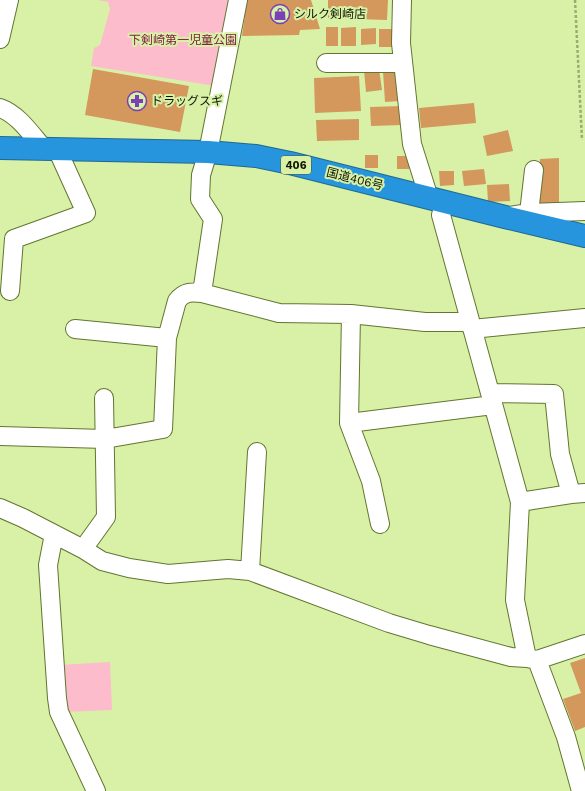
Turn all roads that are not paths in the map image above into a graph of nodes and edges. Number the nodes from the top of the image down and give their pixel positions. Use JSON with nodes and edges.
{"nodes":[{"id":1,"x":9,"y":0,"type":"edge"},
{"id":2,"x":238,"y":0,"type":"edge"},
{"id":3,"x":402,"y":0,"type":"edge"},
{"id":4,"x":0,"y":39,"type":"edge"},
{"id":5,"x":403,"y":62,"type":"junction"},
{"id":6,"x":326,"y":63,"type":"dead end"},
{"id":7,"x":0,"y":108,"type":"edge"},
{"id":8,"x":0,"y":148,"type":"edge"},
{"id":9,"x":51,"y":149,"type":"junction"},
{"id":10,"x":208,"y":152,"type":"junction"},
{"id":11,"x":534,"y":170,"type":"dead end"},
{"id":12,"x":437,"y":200,"type":"junction"},
{"id":13,"x":585,"y":211,"type":"edge"},
{"id":14,"x":529,"y":212,"type":"junction"},
{"id":15,"x":505,"y":217,"type":"junction"},
{"id":16,"x":585,"y":236,"type":"edge"},
{"id":17,"x":10,"y":291,"type":"dead end"},
{"id":18,"x":202,"y":293,"type":"junction"},
{"id":19,"x":351,"y":314,"type":"junction"},
{"id":20,"x":585,"y":318,"type":"edge"},
{"id":21,"x":471,"y":325,"type":"junction"},
{"id":22,"x":75,"y":329,"type":"dead end"},
{"id":23,"x":167,"y":338,"type":"junction"},
{"id":24,"x":104,"y":398,"type":"dead end"},
{"id":25,"x":492,"y":399,"type":"junction"},
{"id":26,"x":349,"y":423,"type":"junction"},
{"id":27,"x":0,"y":436,"type":"edge"},
{"id":28,"x":105,"y":439,"type":"junction"},
{"id":29,"x":257,"y":452,"type":"dead end"},
{"id":30,"x":578,"y":493,"type":"edge"},
{"id":31,"x":520,"y":502,"type":"junction"},
{"id":32,"x":0,"y":508,"type":"edge"},
{"id":33,"x":380,"y":524,"type":"dead end"},
{"id":34,"x":54,"y":534,"type":"junction"},
{"id":35,"x":83,"y":549,"type":"junction"},
{"id":36,"x":250,"y":571,"type":"junction"},
{"id":37,"x":585,"y":644,"type":"edge"},
{"id":38,"x":532,"y":659,"type":"junction"},
{"id":39,"x":96,"y":791,"type":"edge"},
{"id":40,"x":581,"y":791,"type":"edge"}],
"edges":[{"from":1,"to":4,"type":"street"},
{"from":2,"to":10,"type":"street"},
{"from":3,"to":5,"type":"street"},
{"from":5,"to":6,"type":"street"},
{"from":5,"to":12,"type":"street"},
{"from":7,"to":9,"type":"street"},
{"from":8,"to":9,"type":"highway","name":"国道406号","number":"406"},
{"from":9,"to":10,"type":"highway","name":"国道406号","number":"406"},
{"from":9,"to":17,"type":"street"},
{"from":10,"to":12,"type":"highway","name":"国道406号","number":"406"},
{"from":10,"to":18,"type":"street"},
{"from":11,"to":14,"type":"street"},
{"from":12,"to":15,"type":"highway","name":"国道406号","number":"406"},
{"from":12,"to":21,"type":"street"},
{"from":13,"to":14,"type":"street"},
{"from":14,"to":15,"type":"street"},
{"from":15,"to":16,"type":"highway","name":"国道406号","number":"406"},
{"from":18,"to":19,"type":"street"},
{"from":18,"to":23,"type":"street"},
{"from":19,"to":21,"type":"street"},
{"from":19,"to":26,"type":"street"},
{"from":20,"to":21,"type":"street"},
{"from":21,"to":25,"type":"street"},
{"from":22,"to":23,"type":"street"},
{"from":23,"to":28,"type":"street"},
{"from":24,"to":28,"type":"street"},
{"from":25,"to":26,"type":"street"},
{"from":25,"to":30,"type":"street"},
{"from":25,"to":31,"type":"street"},
{"from":26,"to":33,"type":"street"},
{"from":27,"to":28,"type":"street"},
{"from":28,"to":35,"type":"street"},
{"from":29,"to":36,"type":"street"},
{"from":30,"to":31,"type":"street"},
{"from":31,"to":38,"type":"street"},
{"from":32,"to":34,"type":"street"},
{"from":34,"to":35,"type":"street"},
{"from":34,"to":39,"type":"street"},
{"from":35,"to":36,"type":"street"},
{"from":36,"to":38,"type":"street"},
{"from":37,"to":38,"type":"street"},
{"from":38,"to":40,"type":"street"}]}
